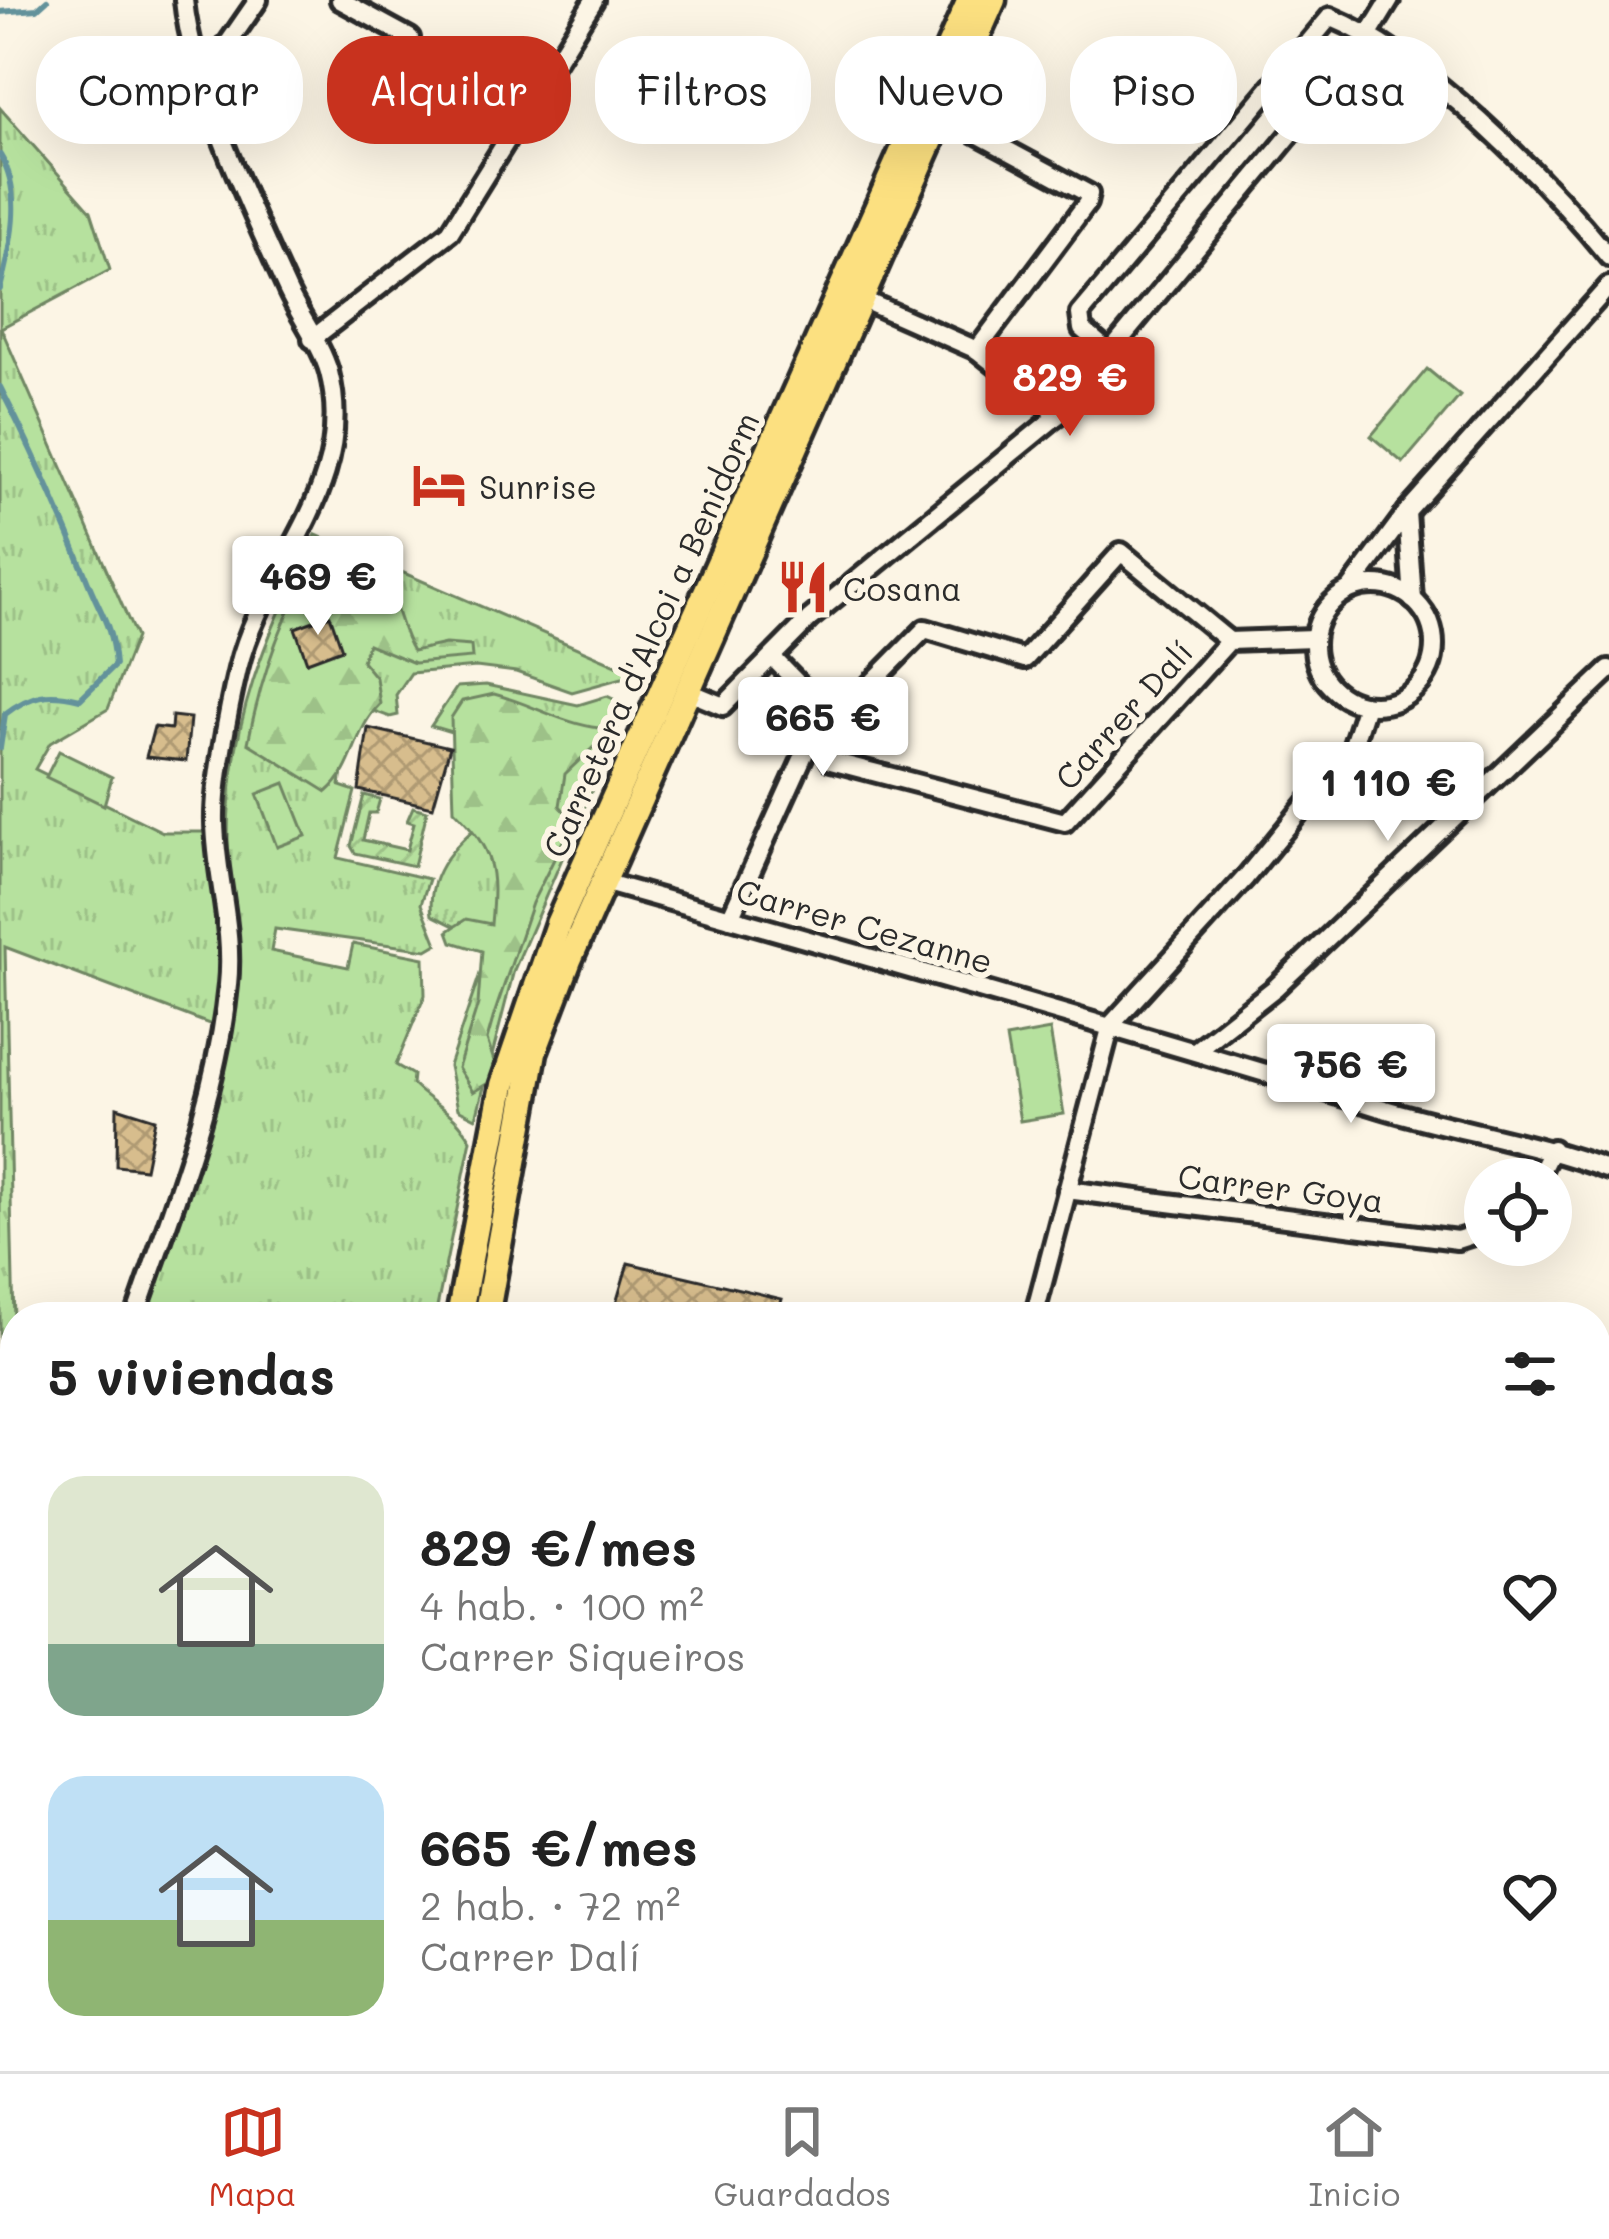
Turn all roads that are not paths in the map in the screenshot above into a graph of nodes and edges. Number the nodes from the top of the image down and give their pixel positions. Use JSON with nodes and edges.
{"nodes":[{"id":1,"x":184,"y":0,"type":"edge"},
{"id":2,"x":258,"y":0,"type":"edge"},
{"id":3,"x":340,"y":0,"type":"edge"},
{"id":4,"x":594,"y":0,"type":"edge"},
{"id":5,"x":970,"y":0,"type":"edge"},
{"id":6,"x":993,"y":0,"type":"edge"},
{"id":7,"x":1390,"y":0,"type":"edge"},
{"id":8,"x":1372,"y":34,"type":"junction"},
{"id":9,"x":193,"y":36,"type":"edge"},
{"id":10,"x":233,"y":36,"type":"edge"},
{"id":11,"x":406,"y":36,"type":"edge"},
{"id":12,"x":977,"y":36,"type":"edge"},
{"id":13,"x":231,"y":144,"type":"edge"},
{"id":14,"x":929,"y":144,"type":"edge"},
{"id":15,"x":996,"y":144,"type":"edge"},
{"id":16,"x":1609,"y":256,"type":"edge"},
{"id":17,"x":1609,"y":286,"type":"edge"},
{"id":18,"x":861,"y":299,"type":"junction"},
{"id":19,"x":312,"y":339,"type":"junction"},
{"id":20,"x":976,"y":350,"type":"junction"},
{"id":21,"x":1109,"y":352,"type":"junction"},
{"id":22,"x":1058,"y":415,"type":"junction"},
{"id":23,"x":1407,"y":512,"type":"junction"},
{"id":24,"x":1350,"y":590,"type":"junction"},
{"id":25,"x":1413,"y":600,"type":"junction"},
{"id":26,"x":1313,"y":638,"type":"junction"},
{"id":27,"x":1229,"y":641,"type":"junction"},
{"id":28,"x":773,"y":658,"type":"junction"},
{"id":29,"x":1609,"y":670,"type":"edge"},
{"id":30,"x":687,"y":691,"type":"junction"},
{"id":31,"x":1366,"y":705,"type":"junction"},
{"id":32,"x":603,"y":882,"type":"junction"},
{"id":33,"x":730,"y":918,"type":"junction"},
{"id":34,"x":1112,"y":1025,"type":"junction"},
{"id":35,"x":1195,"y":1051,"type":"junction"},
{"id":36,"x":1552,"y":1149,"type":"junction"},
{"id":37,"x":1548,"y":1158,"type":"edge"},
{"id":38,"x":1609,"y":1170,"type":"edge"},
{"id":39,"x":1067,"y":1190,"type":"junction"},
{"id":40,"x":1464,"y":1238,"type":"edge"},
{"id":41,"x":140,"y":1302,"type":"edge"},
{"id":42,"x":461,"y":1302,"type":"edge"},
{"id":43,"x":489,"y":1302,"type":"edge"},
{"id":44,"x":1038,"y":1302,"type":"edge"}],
"edges":[{"from":1,"to":9,"type":"street"},
{"from":2,"to":10,"type":"street"},
{"from":3,"to":11,"type":"street"},
{"from":4,"to":19,"type":"street"},
{"from":5,"to":42,"type":"main road","name":"Carretera d'Alcoi a Benidorm"},
{"from":6,"to":12,"type":"main road","name":"Carretera d'Alcoi a Benidorm"},
{"from":7,"to":8,"type":"street"},
{"from":8,"to":16,"type":"street"},
{"from":8,"to":21,"type":"street"},
{"from":8,"to":21,"type":"street"},
{"from":13,"to":19,"type":"street"},
{"from":14,"to":18,"type":"main road","name":"Carretera d'Alcoi a Benidorm"},
{"from":15,"to":20,"type":"street"},
{"from":17,"to":23,"type":"street"},
{"from":18,"to":20,"type":"street"},
{"from":18,"to":30,"type":"main road","name":"Carretera d'Alcoi a Benidorm"},
{"from":19,"to":41,"type":"street"},
{"from":20,"to":22,"type":"street"},
{"from":21,"to":22,"type":"street"},
{"from":22,"to":28,"type":"street"},
{"from":23,"to":24,"type":"street"},
{"from":23,"to":25,"type":"street"},
{"from":24,"to":25,"type":"street"},
{"from":24,"to":26,"type":"street"},
{"from":25,"to":31,"type":"street"},
{"from":26,"to":27,"type":"street","name":"Carrer Dalí"},
{"from":26,"to":31,"type":"street"},
{"from":27,"to":27,"type":"street","name":"Carrer Dalí"},
{"from":28,"to":30,"type":"street"},
{"from":28,"to":33,"type":"street"},
{"from":29,"to":35,"type":"street"},
{"from":30,"to":32,"type":"main road","name":"Carretera d'Alcoi a Benidorm"},
{"from":31,"to":34,"type":"street"},
{"from":32,"to":33,"type":"street","name":"Carrer Cezanne"},
{"from":32,"to":43,"type":"main road","name":"Carretera d'Alcoi a Benidorm"},
{"from":33,"to":34,"type":"street","name":"Carrer Cezanne"},
{"from":34,"to":35,"type":"street","name":"Carrer Cezanne"},
{"from":34,"to":39,"type":"street"},
{"from":35,"to":36,"type":"street","name":"Carrer Cezanne"},
{"from":36,"to":37,"type":"street"},
{"from":36,"to":38,"type":"street","name":"Carrer Cezanne"},
{"from":39,"to":40,"type":"street","name":"Carrer Goya"},
{"from":39,"to":44,"type":"street"}]}
